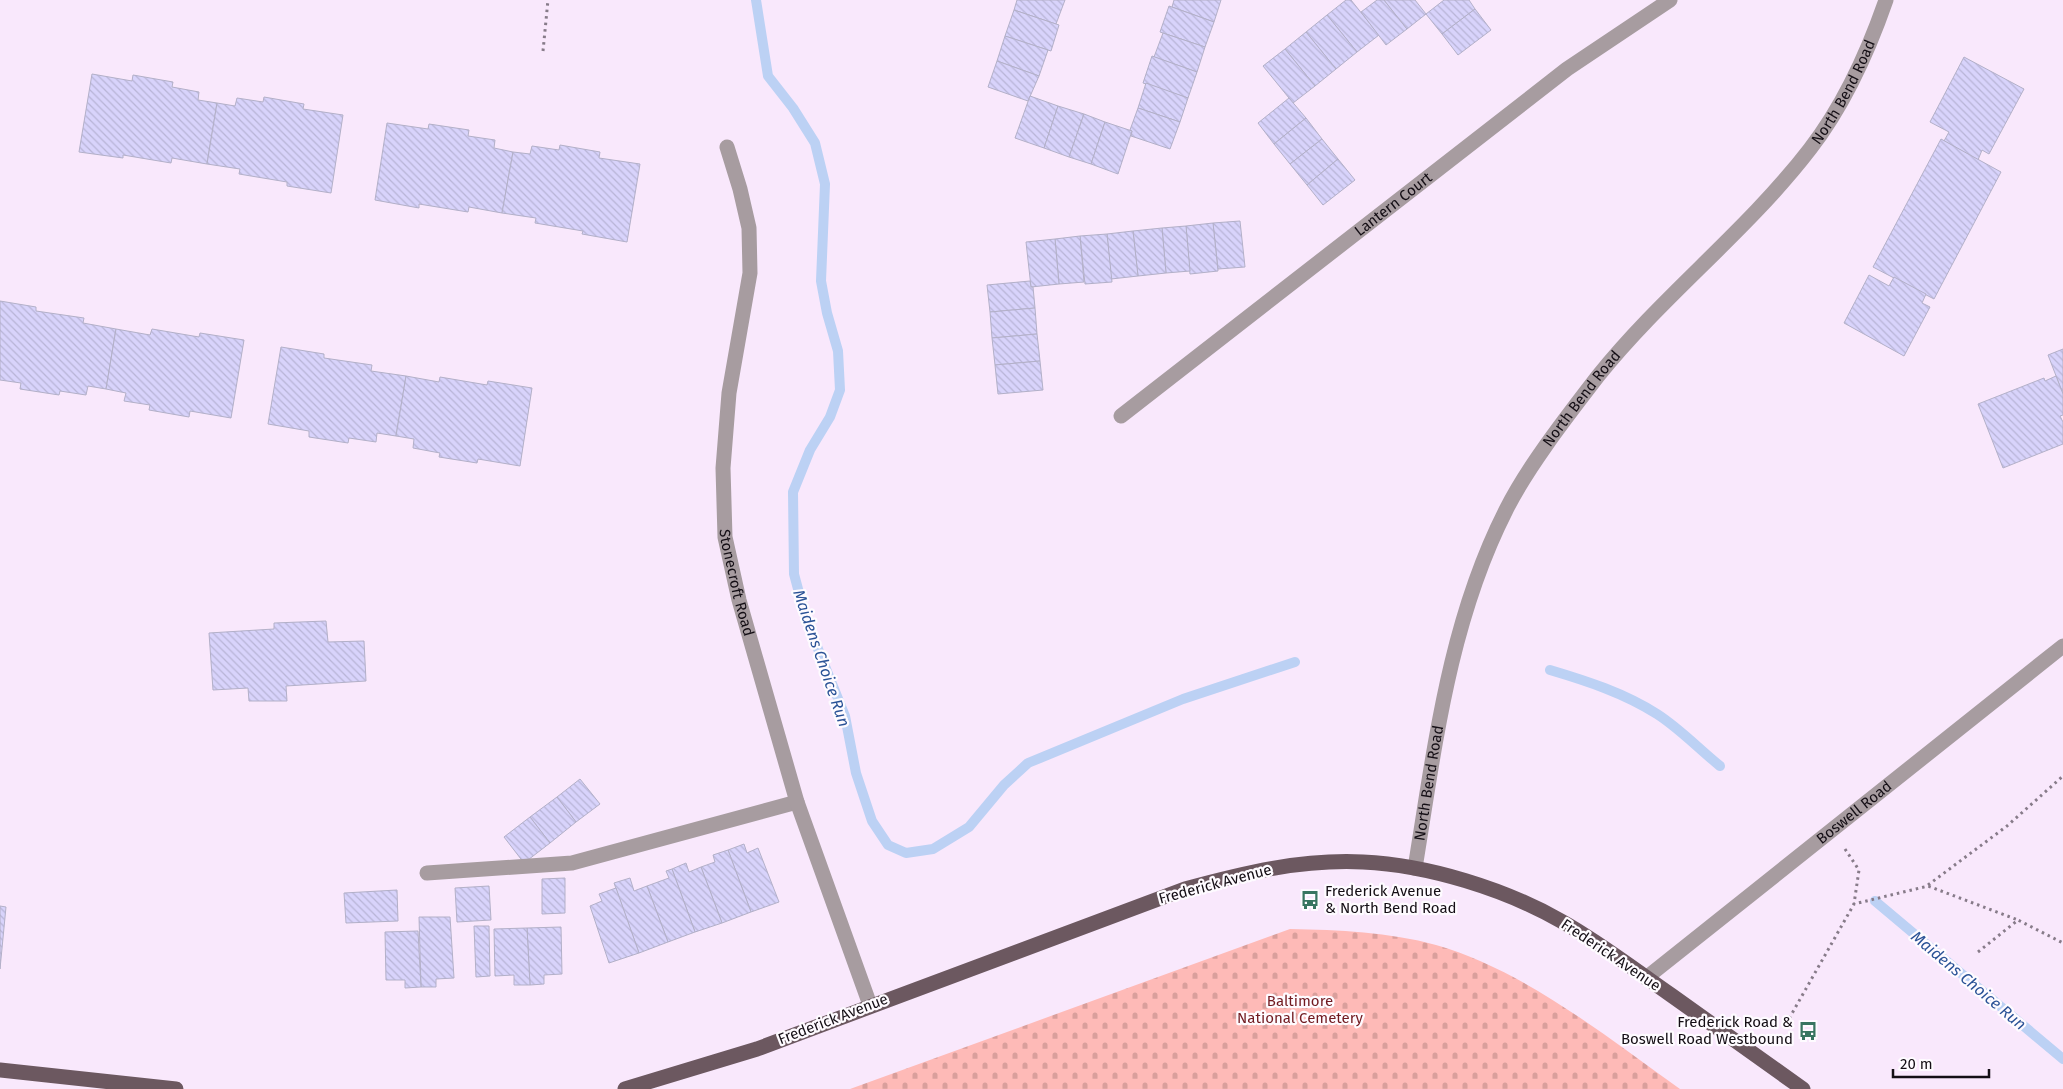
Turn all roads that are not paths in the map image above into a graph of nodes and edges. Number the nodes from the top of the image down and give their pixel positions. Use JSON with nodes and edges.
{"nodes":[{"id":1,"x":1670,"y":0,"type":"edge"},
{"id":2,"x":1886,"y":0,"type":"edge"},
{"id":3,"x":727,"y":147,"type":"dead end"},
{"id":4,"x":1122,"y":416,"type":"dead end"},
{"id":5,"x":2063,"y":646,"type":"edge"},
{"id":6,"x":798,"y":802,"type":"junction"},
{"id":7,"x":1414,"y":868,"type":"junction"},
{"id":8,"x":427,"y":873,"type":"dead end"},
{"id":9,"x":1646,"y":978,"type":"junction"},
{"id":10,"x":870,"y":1005,"type":"junction"},
{"id":11,"x":0,"y":1070,"type":"edge"},
{"id":12,"x":176,"y":1089,"type":"edge"},
{"id":13,"x":626,"y":1089,"type":"edge"},
{"id":14,"x":1804,"y":1089,"type":"edge"}],
"edges":[{"from":1,"to":4,"type":"street","name":"Lantern Court"},
{"from":2,"to":7,"type":"street","name":"North Bend Road"},
{"from":3,"to":6,"type":"street","name":"Stonecroft Road"},
{"from":5,"to":9,"type":"street","name":"Boswell Road"},
{"from":6,"to":8,"type":"street"},
{"from":6,"to":10,"type":"street","name":"Stonecroft Road"},
{"from":7,"to":9,"type":"main road","name":"Frederick Avenue"},
{"from":7,"to":10,"type":"main road","name":"Frederick Avenue"},
{"from":9,"to":14,"type":"main road","name":"Frederick Avenue"},
{"from":10,"to":13,"type":"main road","name":"Frederick Avenue"},
{"from":11,"to":12,"type":"main road"}]}
